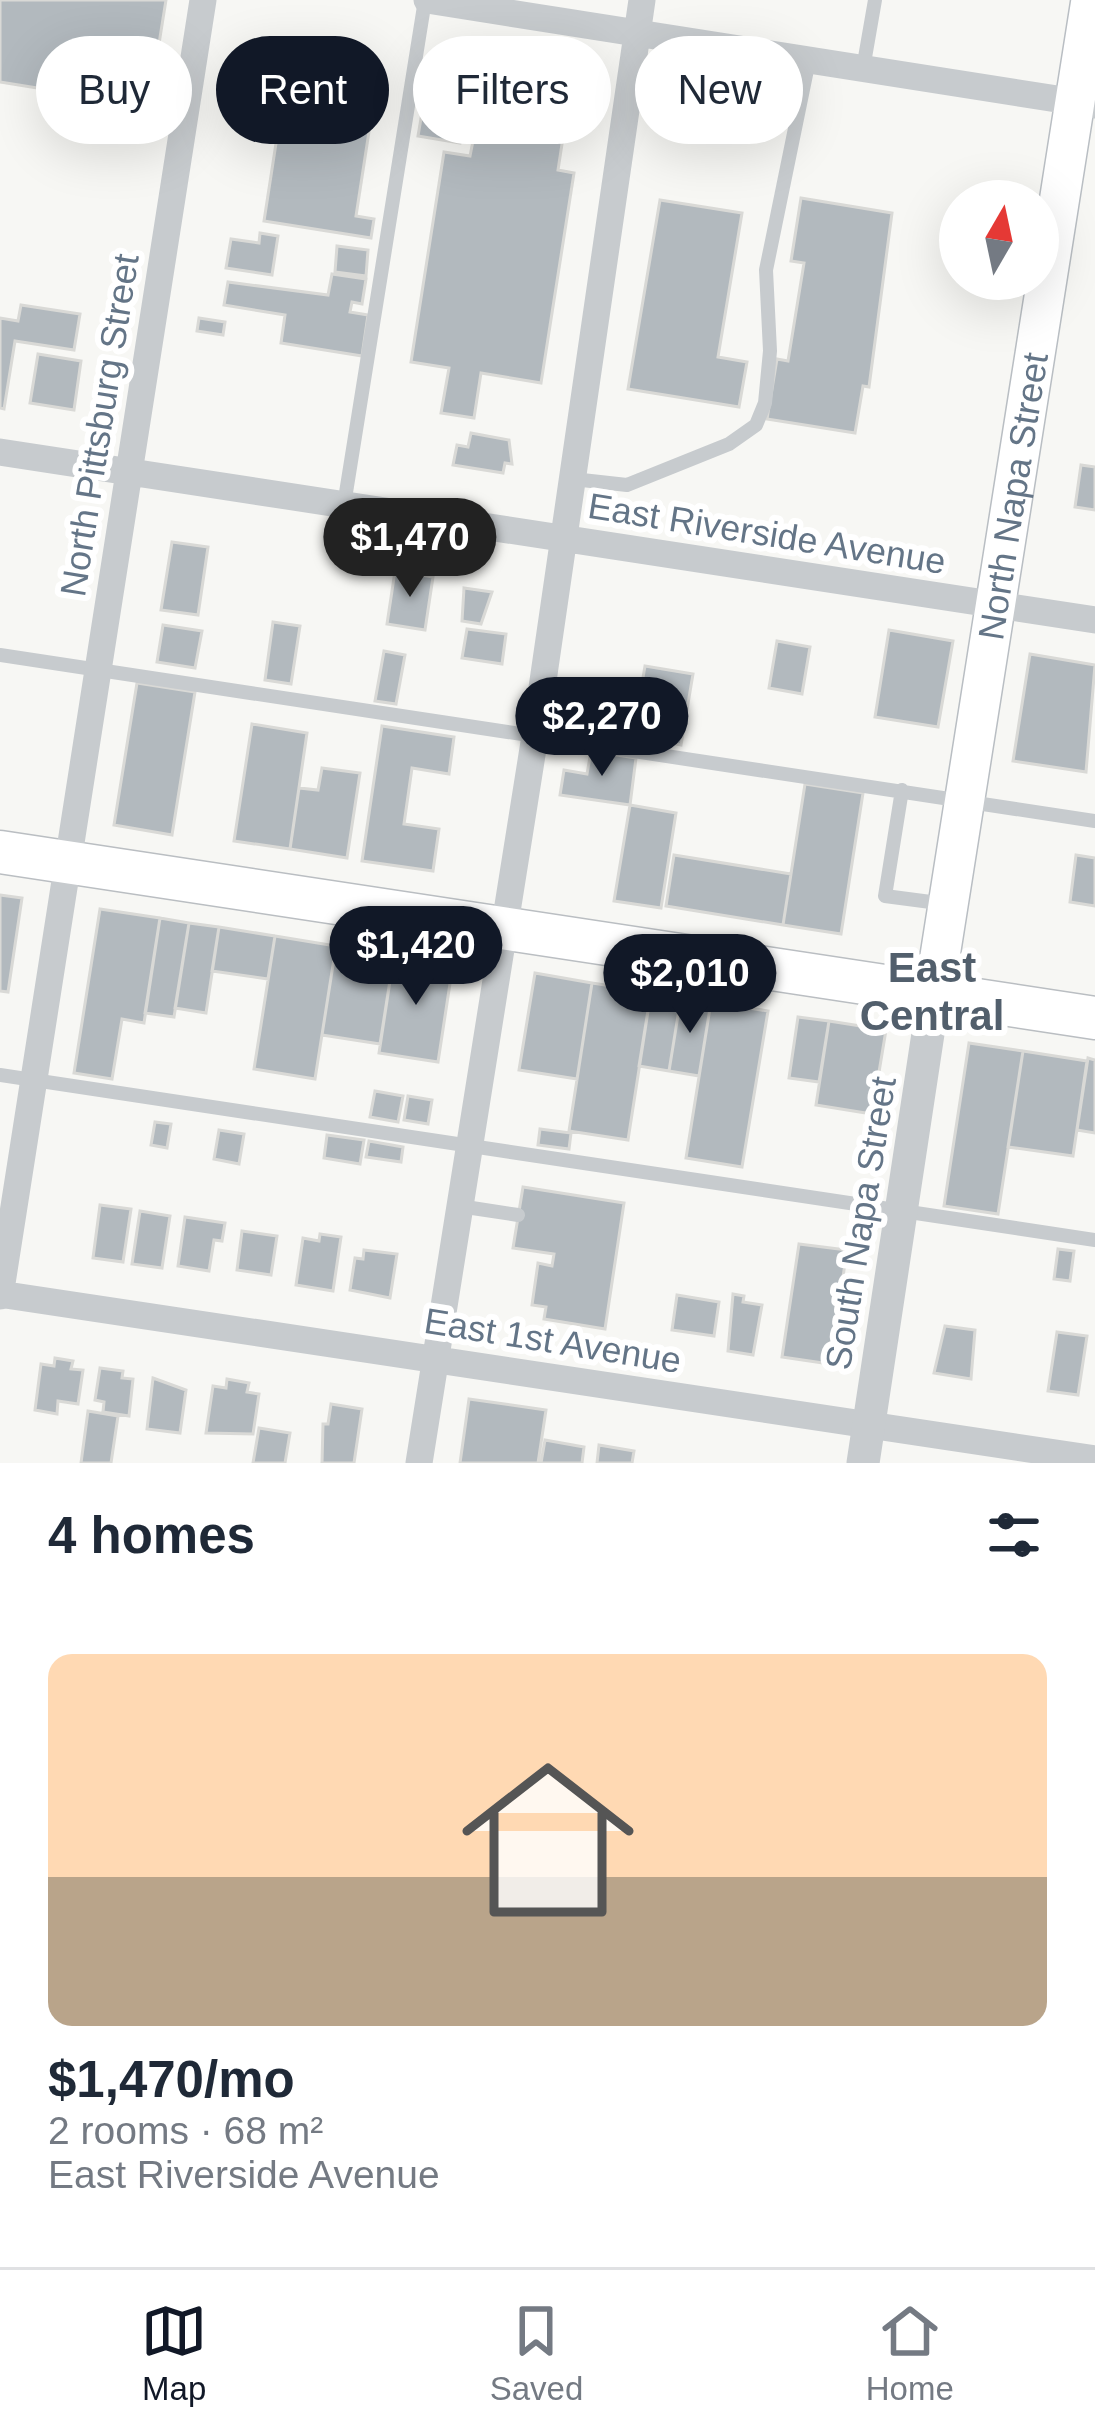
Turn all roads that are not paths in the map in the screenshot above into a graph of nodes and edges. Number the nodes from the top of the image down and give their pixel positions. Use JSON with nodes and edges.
{"nodes":[{"id":1,"x":203,"y":0,"type":"edge"},
{"id":2,"x":426,"y":0,"type":"edge"},
{"id":3,"x":642,"y":0,"type":"edge"},
{"id":4,"x":875,"y":0,"type":"edge"},
{"id":5,"x":1091,"y":0,"type":"edge"},
{"id":6,"x":640,"y":34,"type":"junction"},
{"id":7,"x":809,"y":61,"type":"junction"},
{"id":8,"x":863,"y":69,"type":"junction"},
{"id":9,"x":1084,"y":104,"type":"edge"},
{"id":10,"x":0,"y":452,"type":"edge"},
{"id":11,"x":126,"y":471,"type":"junction"},
{"id":12,"x":573,"y":479,"type":"junction"},
{"id":13,"x":344,"y":505,"type":"junction"},
{"id":14,"x":564,"y":538,"type":"junction"},
{"id":15,"x":995,"y":605,"type":"junction"},
{"id":16,"x":1095,"y":620,"type":"edge"},
{"id":17,"x":0,"y":655,"type":"edge"},
{"id":18,"x":98,"y":671,"type":"junction"},
{"id":19,"x":535,"y":736,"type":"junction"},
{"id":20,"x":902,"y":790,"type":"junction"},
{"id":21,"x":965,"y":800,"type":"junction"},
{"id":22,"x":1095,"y":821,"type":"edge"},
{"id":23,"x":0,"y":851,"type":"edge"},
{"id":24,"x":69,"y":862,"type":"junction"},
{"id":25,"x":948,"y":904,"type":"junction"},
{"id":26,"x":503,"y":928,"type":"junction"},
{"id":27,"x":934,"y":994,"type":"junction"},
{"id":28,"x":1095,"y":1018,"type":"edge"},
{"id":29,"x":0,"y":1075,"type":"edge"},
{"id":30,"x":34,"y":1080,"type":"junction"},
{"id":31,"x":469,"y":1146,"type":"junction"},
{"id":32,"x":459,"y":1206,"type":"junction"},
{"id":33,"x":901,"y":1212,"type":"junction"},
{"id":34,"x":518,"y":1215,"type":"dead end"},
{"id":35,"x":1095,"y":1240,"type":"edge"},
{"id":36,"x":0,"y":1294,"type":"edge"},
{"id":37,"x":435,"y":1359,"type":"junction"},
{"id":38,"x":869,"y":1424,"type":"junction"},
{"id":39,"x":1095,"y":1459,"type":"edge"},
{"id":40,"x":419,"y":1463,"type":"edge"},
{"id":41,"x":863,"y":1463,"type":"edge"}],
"edges":[{"from":1,"to":11,"type":"street","name":"North Pittsburg Street"},
{"from":2,"to":6,"type":"street"},
{"from":2,"to":13,"type":"lane"},
{"from":3,"to":6,"type":"street"},
{"from":4,"to":8,"type":"lane"},
{"from":5,"to":9,"type":"main road","name":"North Napa Street"},
{"from":6,"to":7,"type":"street"},
{"from":6,"to":12,"type":"street"},
{"from":7,"to":8,"type":"street"},
{"from":7,"to":12,"type":"lane"},
{"from":8,"to":9,"type":"street"},
{"from":9,"to":15,"type":"main road","name":"North Napa Street"},
{"from":10,"to":11,"type":"street","name":"East Riverside Avenue"},
{"from":11,"to":13,"type":"street","name":"East Riverside Avenue"},
{"from":11,"to":18,"type":"street","name":"North Pittsburg Street"},
{"from":12,"to":14,"type":"street"},
{"from":13,"to":14,"type":"street","name":"East Riverside Avenue"},
{"from":14,"to":15,"type":"street","name":"East Riverside Avenue"},
{"from":14,"to":19,"type":"street"},
{"from":15,"to":16,"type":"street","name":"East Riverside Avenue"},
{"from":15,"to":21,"type":"main road","name":"North Napa Street"},
{"from":17,"to":18,"type":"lane"},
{"from":18,"to":19,"type":"lane"},
{"from":18,"to":24,"type":"street","name":"North Pittsburg Street"},
{"from":19,"to":20,"type":"lane"},
{"from":19,"to":26,"type":"street"},
{"from":20,"to":21,"type":"lane"},
{"from":20,"to":25,"type":"lane"},
{"from":21,"to":22,"type":"lane"},
{"from":21,"to":25,"type":"main road","name":"North Napa Street"},
{"from":23,"to":24,"type":"main road"},
{"from":24,"to":26,"type":"main road"},
{"from":24,"to":30,"type":"street","name":"North Pittsburg Street"},
{"from":25,"to":27,"type":"main road","name":"North Napa Street"},
{"from":26,"to":27,"type":"main road"},
{"from":26,"to":31,"type":"street"},
{"from":27,"to":28,"type":"main road"},
{"from":27,"to":33,"type":"street","name":"South Napa Street"},
{"from":29,"to":30,"type":"lane"},
{"from":30,"to":31,"type":"lane"},
{"from":30,"to":36,"type":"street","name":"North Pittsburg Street"},
{"from":31,"to":32,"type":"street"},
{"from":31,"to":33,"type":"lane"},
{"from":32,"to":34,"type":"lane"},
{"from":32,"to":37,"type":"street"},
{"from":33,"to":35,"type":"lane"},
{"from":33,"to":38,"type":"street","name":"South Napa Street"},
{"from":36,"to":37,"type":"street","name":"East 1st Avenue"},
{"from":37,"to":38,"type":"street","name":"East 1st Avenue"},
{"from":37,"to":40,"type":"street"},
{"from":38,"to":39,"type":"street","name":"East 1st Avenue"},
{"from":38,"to":41,"type":"street","name":"South Napa Street"}]}
